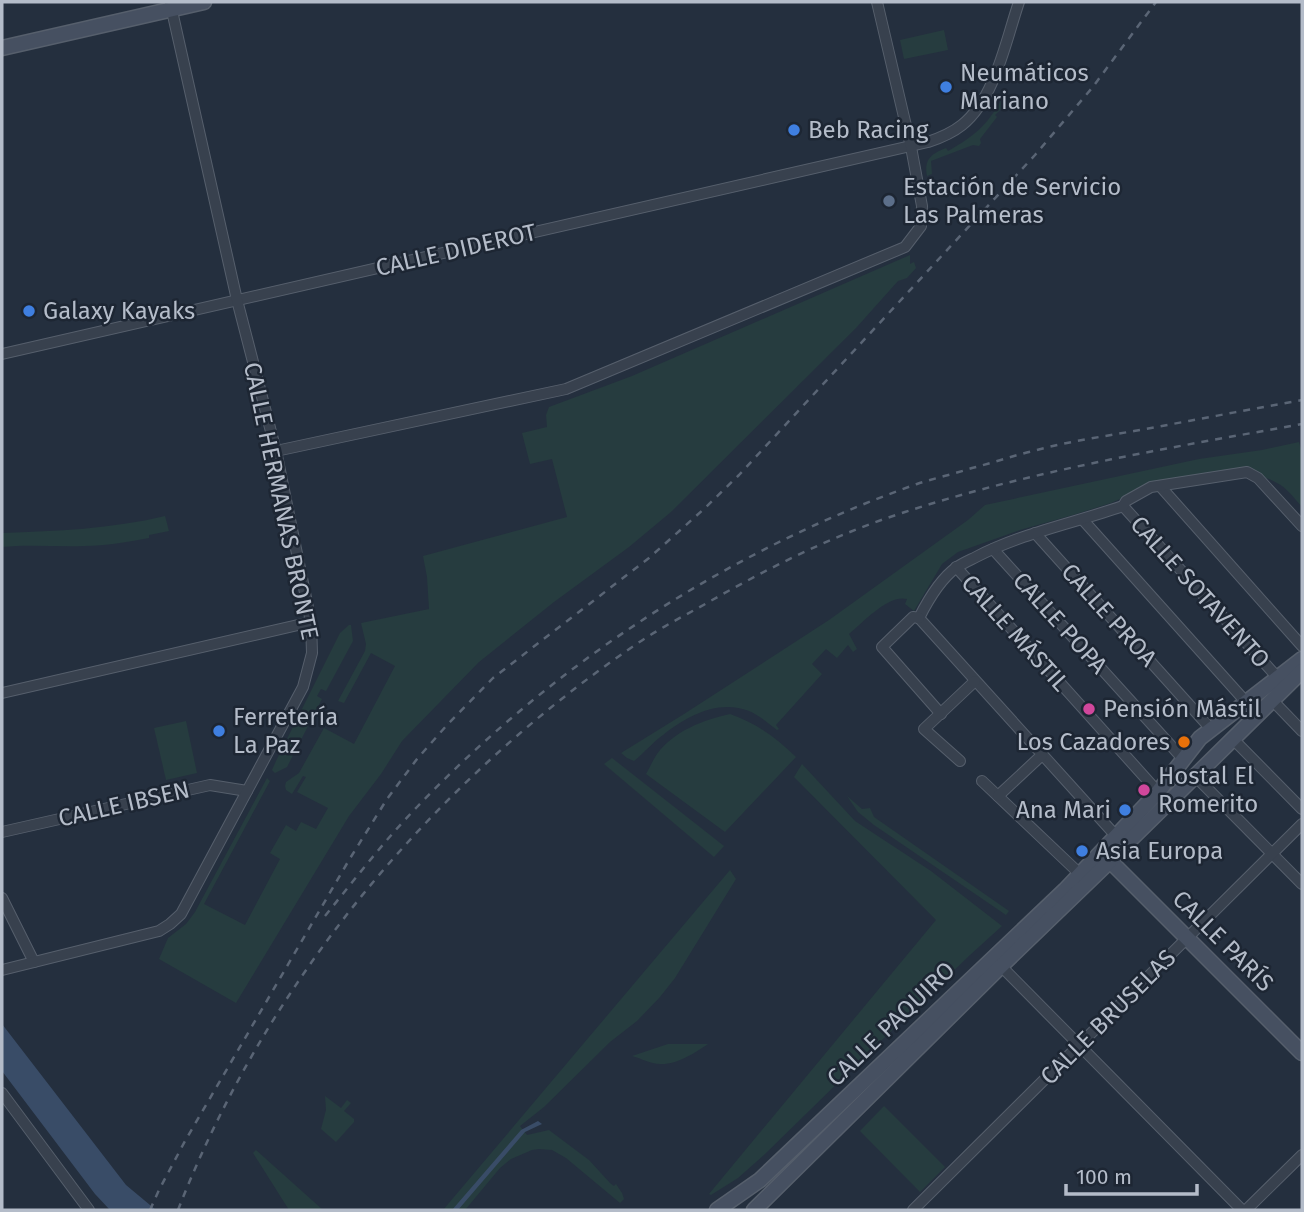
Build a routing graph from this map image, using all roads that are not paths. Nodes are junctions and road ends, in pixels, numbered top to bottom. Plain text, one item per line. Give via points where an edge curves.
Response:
1 (204, 2) edge
2 (877, 2) edge
3 (1019, 2) edge
4 (171, 6) edge
5 (2, 48) edge
6 (911, 147) junction
7 (237, 300) junction
8 (2, 354) edge
9 (276, 452) junction
10 (1160, 486) junction
11 (1123, 506) junction
12 (1083, 520) junction
13 (1302, 526) edge
14 (1035, 533) junction
15 (993, 548) junction
16 (956, 567) junction
17 (919, 618) junction
18 (311, 622) junction
19 (1302, 646) edge
20 (1302, 659) edge
21 (1302, 671) edge
22 (1278, 678) junction
23 (975, 681) junction
24 (2, 693) edge
25 (1273, 701) junction
26 (1242, 705) junction
27 (941, 714) junction
28 (1251, 722) junction
29 (1213, 728) junction
30 (1302, 731) edge
31 (1229, 742) junction
32 (1042, 755) junction
33 (1184, 760) junction
34 (960, 761) dead end
35 (1196, 776) junction
36 (982, 781) dead end
37 (247, 791) junction
38 (1158, 793) junction
39 (998, 796) junction
40 (1302, 809) edge
41 (1302, 824) edge
42 (2, 832) edge
43 (1115, 838) junction
44 (1272, 853) junction
45 (1110, 861) junction
46 (1086, 869) junction
47 (1302, 884) edge
48 (2, 898) edge
49 (1188, 937) junction
50 (34, 962) junction
51 (1001, 966) junction
52 (2, 970) edge
53 (1080, 1045) junction
54 (1302, 1053) edge
55 (2, 1093) edge
56 (1302, 1154) edge
57 (89, 1210) edge
58 (717, 1210) edge
59 (754, 1210) edge
60 (913, 1210) edge
61 (1244, 1210) edge

1 - 4 main road
2 - 6 street
3 - 6 street, CALLE DIDEROT via 989,92 978,110 946,135
4 - 5 main road
4 - 7 street, CALLE HERMANAS BRONTE
6 - 7 street, CALLE DIDEROT
6 - 9 street via 922,206 920,226 905,247 566,389
7 - 8 street, CALLE DIDEROT
7 - 9 street, CALLE HERMANAS BRONTE
9 - 18 street, CALLE HERMANAS BRONTE
10 - 11 street
10 - 13 street via 1247,472
10 - 19 street
11 - 12 street
11 - 22 street, CALLE SOTAVENTO
12 - 14 street
12 - 26 street
14 - 15 street
14 - 29 street, CALLE PROA
15 - 16 street
15 - 33 street, CALLE POPA
16 - 17 street
16 - 38 street, CALLE MÁSTIL
17 - 23 street
17 - 27 street via 913,617 882,647
18 - 24 street
18 - 37 street, CALLE HERMANAS BRONTE via 312,653 303,687
20 - 22 main road, CALLE PAQUIRO
21 - 25 main road, CALLE PAQUIRO
22 - 26 main road, CALLE PAQUIRO
23 - 27 street
23 - 32 street
25 - 28 main road, CALLE PAQUIRO
25 - 30 street
26 - 28 main road via 1252,713
26 - 29 main road, CALLE PAQUIRO
27 - 34 street via 924,729
28 - 31 main road, CALLE PAQUIRO
29 - 31 main road via 1211,738 1216,745
29 - 33 main road, CALLE PAQUIRO
31 - 35 main road, CALLE PAQUIRO
31 - 40 street
32 - 39 street
32 - 43 street
33 - 38 main road, CALLE PAQUIRO
35 - 44 street
35 - 45 main road, CALLE PAQUIRO
36 - 39 street
37 - 42 street, CALLE IBSEN via 210,785
37 - 50 street, CALLE HERMANAS BRONTE via 181,914 170,924 159,931
38 - 43 main road, CALLE PAQUIRO
39 - 46 street
41 - 44 street, CALLE BRUSELAS
43 - 45 main road
43 - 46 main road, CALLE PAQUIRO
44 - 47 street
44 - 49 street, CALLE BRUSELAS
45 - 46 main road
45 - 49 main road, CALLE PARÍS
45 - 51 main road, CALLE PAQUIRO
46 - 58 main road, CALLE PAQUIRO via 760,1180
48 - 50 street
49 - 53 street, CALLE BRUSELAS
49 - 54 main road, CALLE PARÍS
50 - 52 street, CALLE HERMANAS BRONTE
51 - 53 street
51 - 59 main road, CALLE PAQUIRO
53 - 60 street, CALLE BRUSELAS
53 - 61 street
55 - 57 street
56 - 61 street

